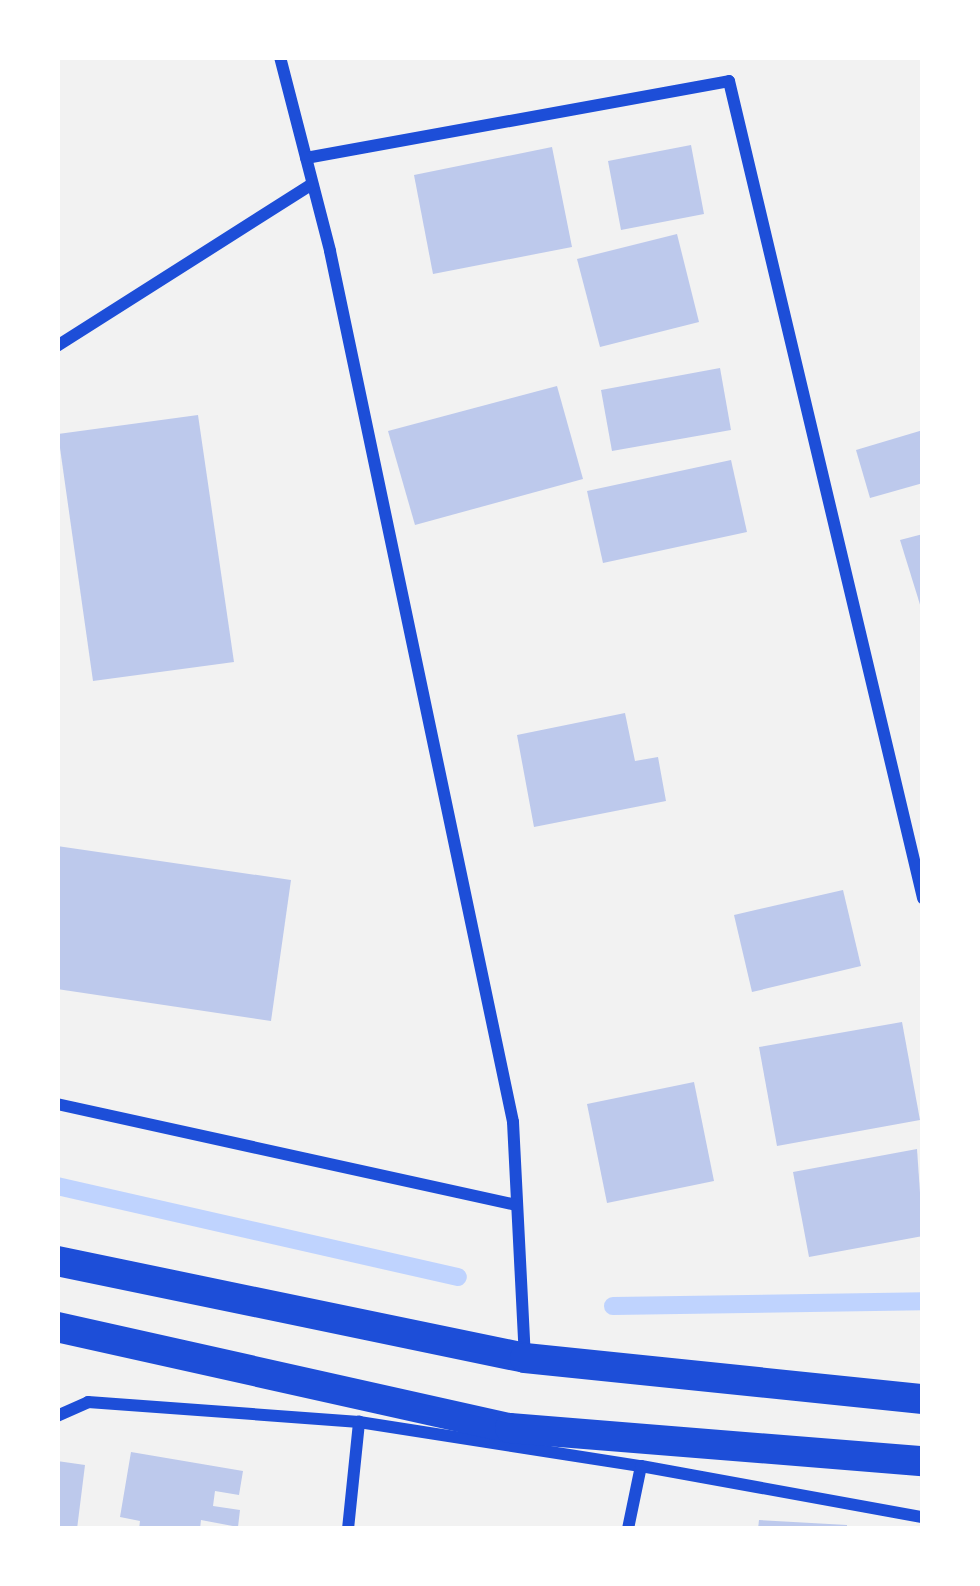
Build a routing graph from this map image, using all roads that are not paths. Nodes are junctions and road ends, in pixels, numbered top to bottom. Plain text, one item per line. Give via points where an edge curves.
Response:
1 (280, 57) edge
2 (306, 158) junction
3 (312, 184) junction
4 (57, 346) edge
5 (923, 898) edge
6 (57, 1104) edge
7 (517, 1205) junction
8 (57, 1261) edge
9 (57, 1327) edge
10 (525, 1358) junction
11 (923, 1399) edge
12 (57, 1416) edge
13 (358, 1422) junction
14 (923, 1461) edge
15 (641, 1466) junction
16 (923, 1517) edge
17 (348, 1529) edge
18 (628, 1529) edge

1 - 2 street
2 - 3 street
2 - 5 street via 729,82
3 - 4 street
3 - 7 street via 512,1122
6 - 7 street
7 - 10 street
8 - 10 main road
9 - 14 main road via 510,1428
10 - 11 main road
12 - 13 street via 88,1402
13 - 15 street
13 - 17 street
15 - 16 street
15 - 18 street

